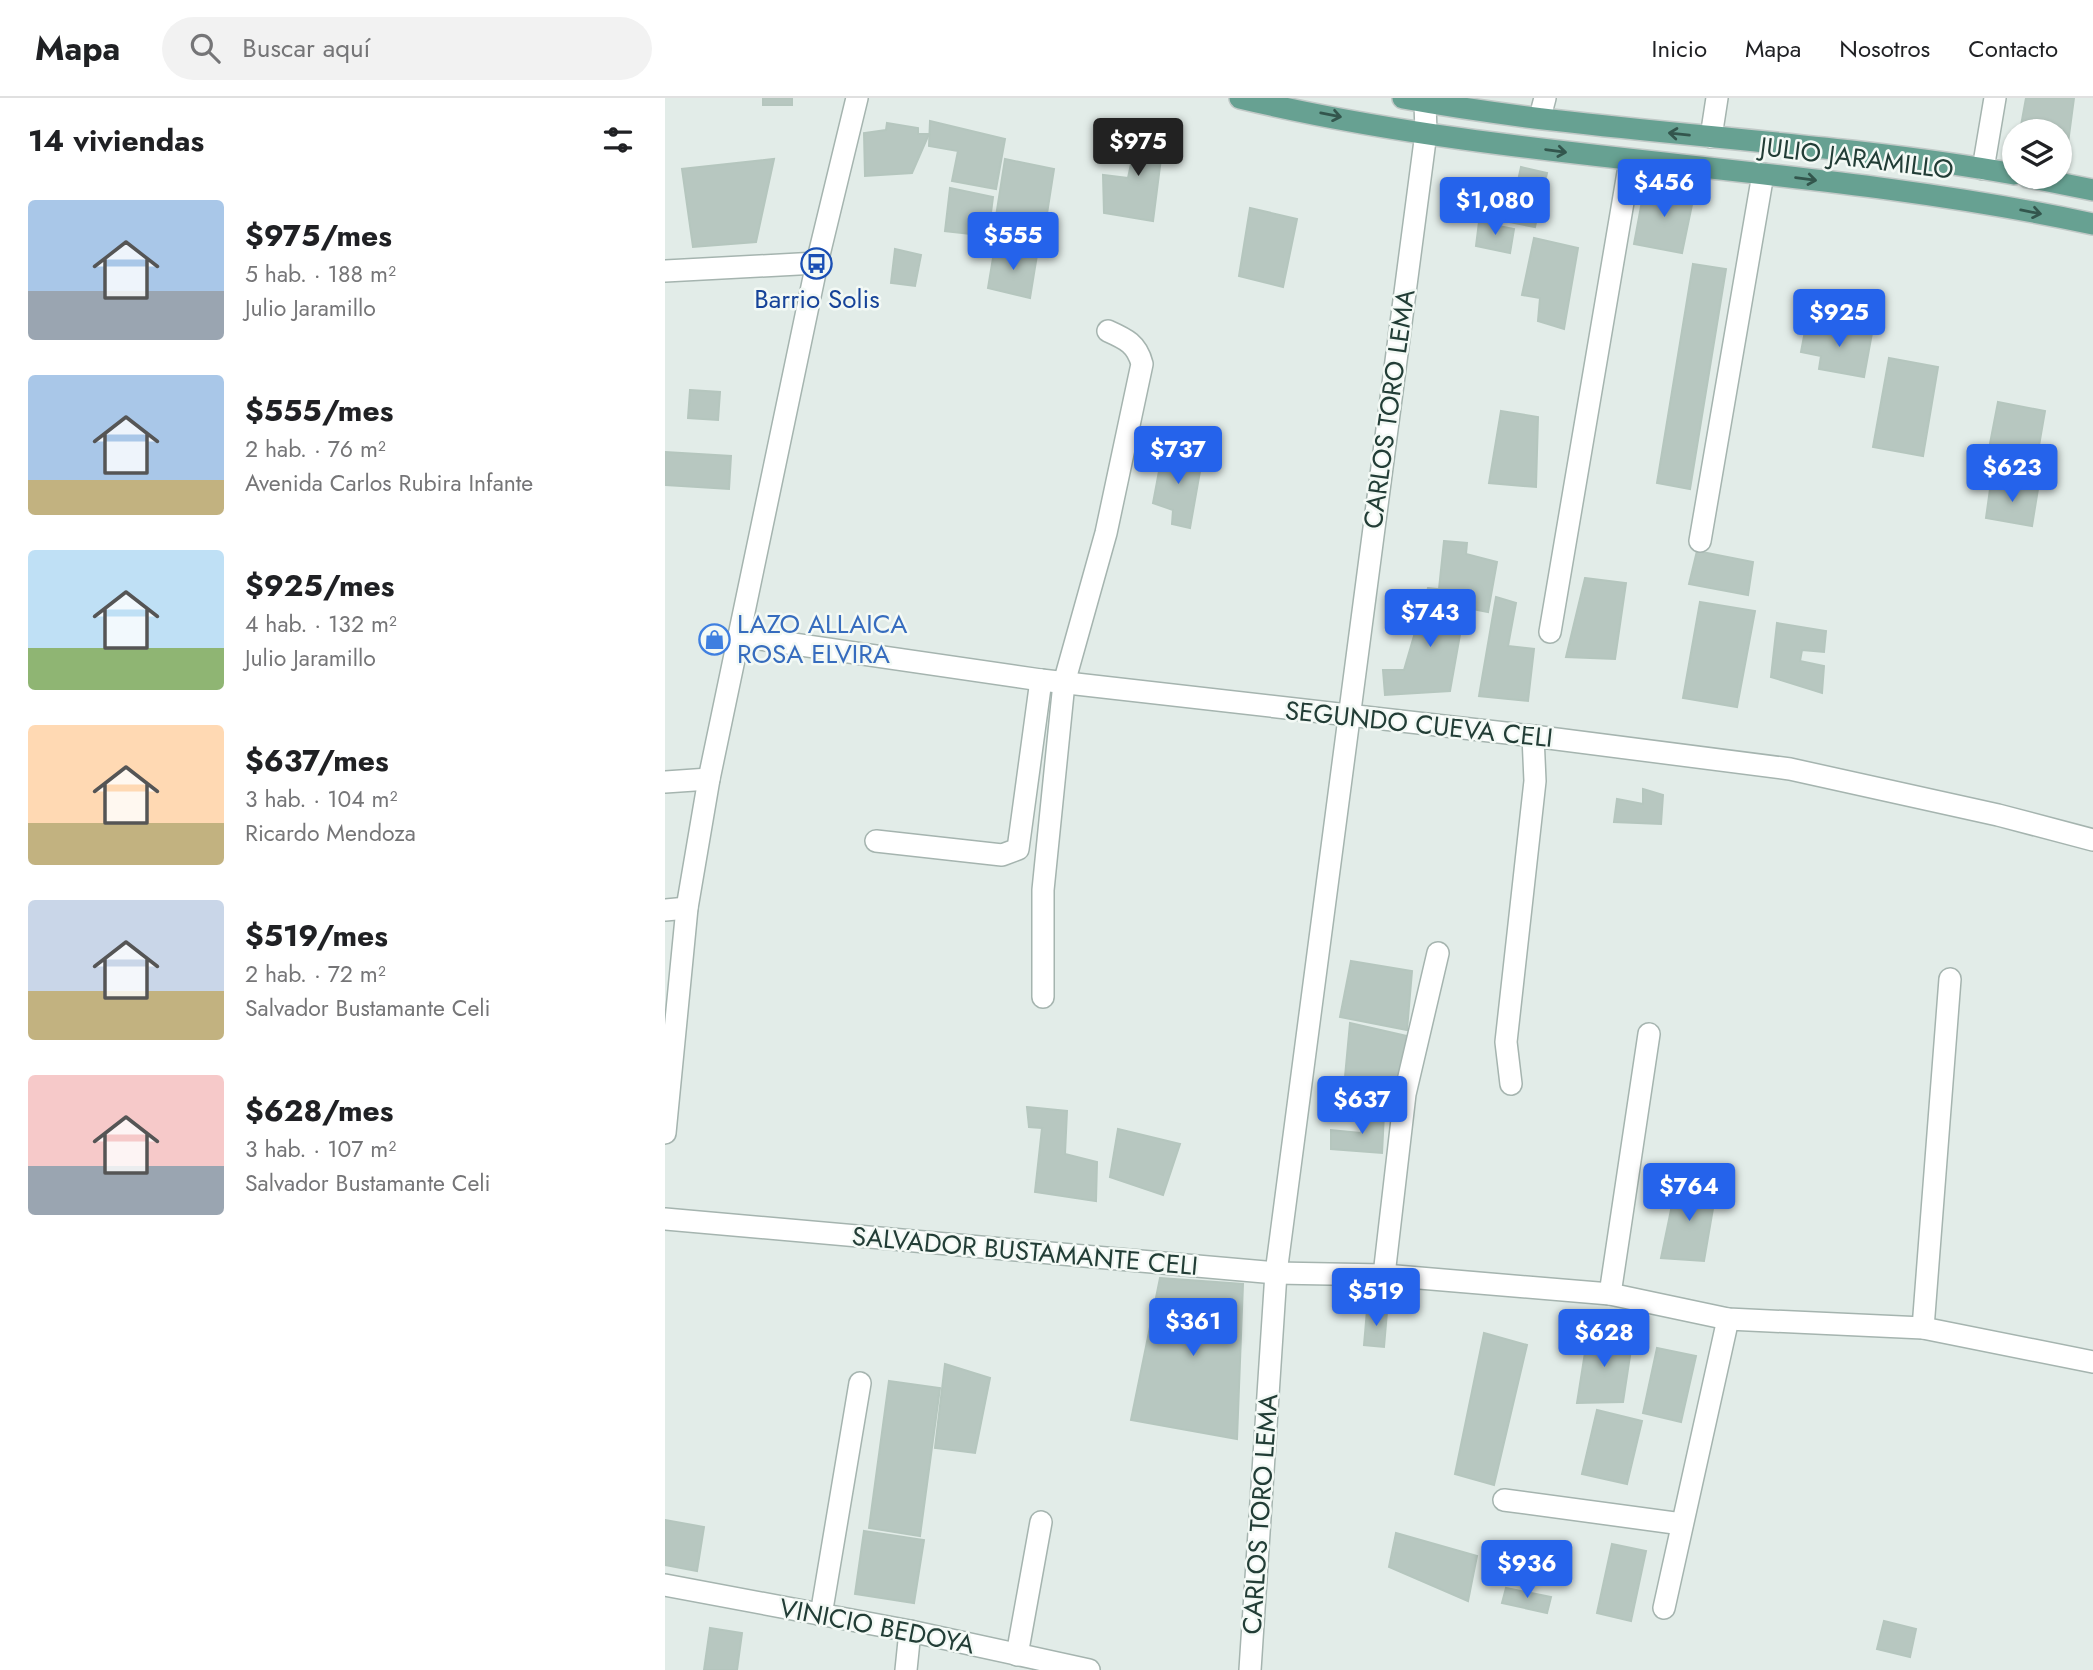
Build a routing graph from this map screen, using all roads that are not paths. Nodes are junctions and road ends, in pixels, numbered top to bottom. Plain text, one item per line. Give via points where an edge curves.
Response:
1 (1240, 98) edge
2 (1403, 98) edge
3 (1717, 98) edge
4 (1995, 98) edge
5 (854, 101) edge
6 (1425, 102) junction
7 (1543, 107) edge
8 (1426, 133) junction
9 (1711, 137) junction
10 (1630, 161) junction
11 (1983, 169) junction
12 (2002, 172) edge
13 (1763, 174) junction
14 (2072, 186) edge
15 (2093, 190) edge
16 (2093, 223) edge
17 (817, 263) junction
18 (665, 271) edge
19 (1108, 331) dead end
20 (1700, 541) dead end
21 (1550, 632) dead end
22 (739, 636) junction
23 (1041, 680) junction
24 (1064, 683) junction
25 (1347, 716) junction
26 (1533, 736) junction
27 (709, 779) junction
28 (665, 782) edge
29 (2093, 840) edge
30 (876, 841) dead end
31 (687, 908) junction
32 (665, 910) edge
33 (1438, 953) dead end
34 (1950, 979) dead end
35 (1043, 997) dead end
36 (1649, 1034) dead end
37 (669, 1052) edge
38 (1511, 1084) dead end
39 (665, 1133) edge
40 (665, 1219) edge
41 (1276, 1273) junction
42 (1384, 1275) junction
43 (1610, 1294) junction
44 (1728, 1318) junction
45 (1923, 1328) junction
46 (2093, 1362) edge
47 (860, 1383) dead end
48 (1504, 1500) dead end
49 (1041, 1522) dead end
50 (1682, 1524) junction
51 (665, 1586) edge
52 (1664, 1608) dead end
53 (821, 1615) junction
54 (910, 1631) junction
55 (1017, 1655) junction
56 (906, 1670) edge
57 (1089, 1670) edge
58 (1249, 1670) edge

1 -> 8 main road, JULIO JARAMILLO
2 - 6 main road, JULIO JARAMILLO
3 - 9 street
4 - 11 street
5 - 17 street
6 - 7 main road, JULIO JARAMILLO
6 - 8 street, CARLOS TORO LEMA
9 -> 7 main road, JULIO JARAMILLO
8 -> 10 main road, JULIO JARAMILLO
8 - 25 street, CARLOS TORO LEMA
9 - 11 main road, JULIO JARAMILLO via 1859,150
10 - 13 main road, JULIO JARAMILLO
10 - 21 street
11 - 12 main road, JULIO JARAMILLO
13 -> 16 main road, JULIO JARAMILLO via 1989,204
13 - 20 street
14 - 15 main road
17 - 18 street
17 - 22 street
19 - 24 street via 1130,341 1142,364 1106,533
22 - 23 street, SEGUNDO CUEVA CELI
22 - 27 street
23 - 24 street, SEGUNDO CUEVA CELI
23 - 30 street via 1018,849 1002,855
24 - 25 street, SEGUNDO CUEVA CELI
24 - 35 street via 1043,890
25 - 26 street, SEGUNDO CUEVA CELI
25 - 41 street, CARLOS TORO LEMA
26 - 29 street, SEGUNDO CUEVA CELI via 1790,769
26 - 38 street via 1535,780 1506,1042
27 - 28 street
27 - 31 street
31 - 32 street
31 - 37 street
33 - 42 street via 1405,1094
34 - 45 street
36 - 43 street
37 - 39 street
40 - 41 street, SALVADOR BUSTAMANTE CELI
41 - 42 street, SALVADOR BUSTAMANTE CELI
41 - 58 street, CARLOS TORO LEMA
42 - 43 street, SALVADOR BUSTAMANTE CELI
43 - 44 street, SALVADOR BUSTAMANTE CELI
44 - 45 street, SALVADOR BUSTAMANTE CELI
44 - 50 street
45 - 46 street, SALVADOR BUSTAMANTE CELI
47 - 53 street
48 - 50 street
49 - 55 street
50 - 52 street
51 - 53 street, VINICIO BEDOYA
53 - 54 street, VINICIO BEDOYA
54 - 55 street, VINICIO BEDOYA
54 - 56 street
55 - 57 street, VINICIO BEDOYA

